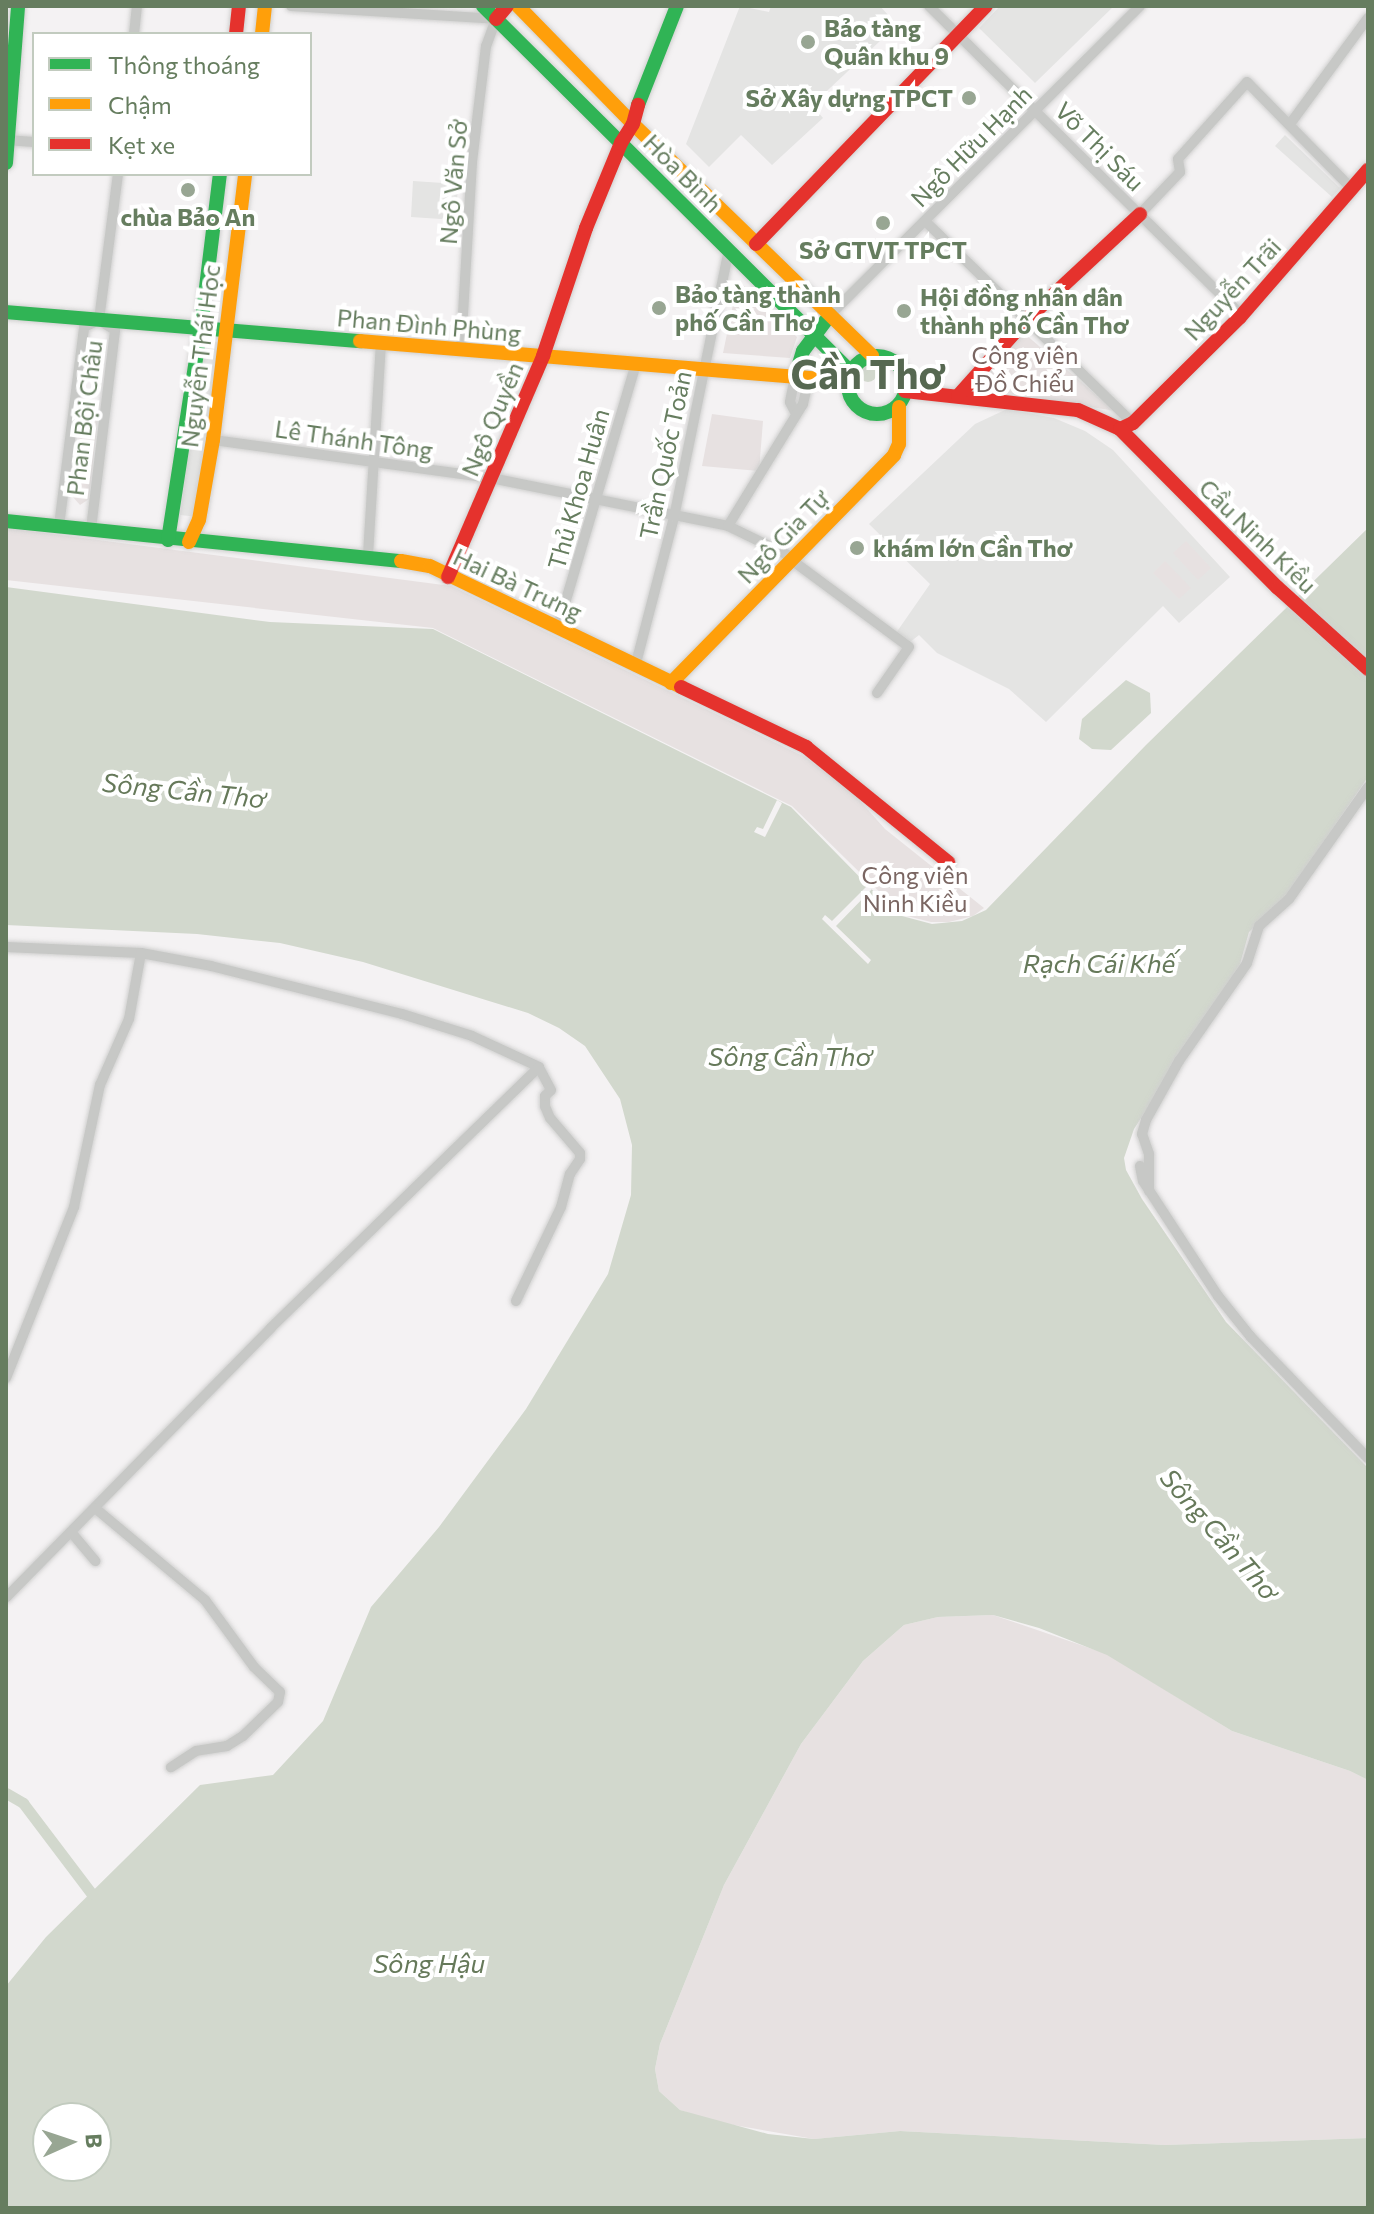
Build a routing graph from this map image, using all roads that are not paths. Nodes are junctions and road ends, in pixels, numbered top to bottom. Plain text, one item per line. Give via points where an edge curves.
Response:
1 (18, 6) edge
2 (137, 6) edge
3 (239, 6) edge
4 (265, 6) edge
5 (291, 6) edge
6 (483, 6) edge
7 (507, 6) edge
8 (518, 6) edge
9 (677, 6) edge
10 (929, 6) edge
11 (986, 6) edge
12 (1140, 6) edge
13 (1368, 18) edge
14 (496, 19) junction
15 (134, 32) edge
16 (236, 32) edge
17 (262, 32) edge
18 (956, 35) junction
19 (1036, 110) junction
20 (633, 124) junction
21 (1290, 124) junction
22 (7, 140) edge
23 (32, 142) edge
24 (621, 143) junction
25 (6, 163) edge
26 (1368, 170) edge
27 (118, 176) edge
28 (220, 176) edge
29 (245, 176) edge
30 (1352, 189) junction
31 (1140, 214) junction
32 (925, 221) junction
33 (756, 244) junction
34 (729, 250) junction
35 (6, 312) edge
36 (830, 315) junction
37 (1241, 315) junction
38 (99, 320) junction
39 (1025, 321) junction
40 (201, 328) junction
41 (225, 330) junction
42 (813, 335) junction
43 (381, 343) junction
44 (461, 349) junction
45 (543, 356) junction
46 (872, 356) junction
47 (636, 364) junction
48 (704, 369) junction
49 (849, 376) junction
50 (802, 377) junction
51 (905, 391) junction
52 (958, 396) junction
53 (899, 407) junction
54 (1127, 426) junction
55 (213, 440) junction
56 (374, 462) junction
57 (491, 478) junction
58 (595, 501) junction
59 (674, 517) junction
60 (6, 521) edge
61 (59, 526) junction
62 (728, 526) junction
63 (91, 529) junction
64 (168, 540) junction
65 (189, 542) junction
66 (368, 555) junction
67 (792, 557) junction
68 (448, 577) junction
69 (558, 627) junction
70 (635, 667) junction
71 (1368, 669) edge
72 (671, 683) junction
73 (877, 693) dead end
74 (1368, 787) edge
75 (948, 862) dead end
76 (6, 947) edge
77 (141, 953) junction
78 (539, 1067) junction
79 (1140, 1166) dead end
80 (1149, 1191) junction
81 (516, 1301) dead end
82 (9, 1361) edge
83 (6, 1378) edge
84 (1368, 1458) edge
85 (95, 1508) junction
86 (71, 1532) junction
87 (95, 1561) dead end
88 (6, 1598) edge
89 (171, 1767) dead end

1 - 22 street
2 - 15 street
3 - 16 street
4 - 17 street
5 - 14 street
6 - 14 street, Hòa Bình
7 - 14 street
8 - 20 street, Hòa Bình
9 - 20 street
10 - 18 street, Võ Thị Sáu
11 - 18 street
12 - 19 street, Ngô Hữu Hạnh
13 - 21 street
14 - 24 street, Hòa Bình
14 - 44 street, Ngô Văn Sở via 486,46 472,162
18 - 19 street, Võ Thị Sáu
18 - 33 street
19 - 31 street, Võ Thị Sáu
19 - 32 street, Ngô Hữu Hạnh
20 - 24 street, Ngô Quyền
20 - 33 street, Hòa Bình
21 - 30 street
21 - 31 street via 1247,82 1178,159 1180,172
22 - 23 street
22 - 25 street
24 - 34 street, Hòa Bình
24 - 45 street, Ngô Quyền
26 - 30 street, Nguyễn Trãi
27 - 38 street
28 - 40 street
29 - 41 street, Nguyễn Thái Học
30 - 37 street, Nguyễn Trãi
31 - 37 street, Võ Thị Sáu
31 - 39 street
32 - 36 street, Ngô Hữu Hạnh
32 - 39 street
33 - 36 street, Hòa Bình
34 - 42 street, Hòa Bình
34 - 48 street, Trần Quốc Toản
35 - 38 street, Phan Đình Phùng
36 - 42 street
36 - 46 street, Hòa Bình
37 - 54 street, Nguyễn Trãi
38 - 40 street, Phan Đình Phùng
38 - 61 street via 84,327
38 - 63 street, Phan Bội Châu via 115,330
39 - 52 street
39 - 54 street
40 - 41 street, Phan Đình Phùng
40 - 64 street
41 - 43 street, Phan Đình Phùng
41 - 55 street, Nguyễn Thái Học
42 - 49 street, Hòa Bình
42 - 50 street
43 - 44 street, Phan Đình Phùng
43 - 56 street
44 - 45 street, Phan Đình Phùng
45 - 47 street, Phan Đình Phùng
45 - 57 street, Ngô Quyền
46 - 49 street
46 - 51 street via 898,365
47 - 48 street, Phan Đình Phùng
47 - 58 street, Thủ Khoa Huân
48 - 50 street, Phan Đình Phùng
48 - 59 street, Trần Quốc Toản
49 - 50 street, Phan Đình Phùng
49 - 53 street via 852,401 867,413
50 - 62 street via 803,404
51 - 52 street
51 - 53 street
52 - 54 street via 1078,410
53 - 67 street, Ngô Gia Tự via 894,455
54 - 71 street, Cầu Ninh Kiều via 1158,470
55 - 56 street, Lê Thánh Tông
55 - 65 street, Nguyễn Thái Học via 199,520
56 - 57 street, Lê Thánh Tông
56 - 66 street
57 - 58 street, Lê Thánh Tông
57 - 68 street, Ngô Quyền
58 - 59 street, Lê Thánh Tông
58 - 69 street, Thủ Khoa Huân
59 - 62 street, Lê Thánh Tông
59 - 70 street, Trần Quốc Toản
60 - 61 street, Hai Bà Trưng
61 - 63 street, Hai Bà Trưng
62 - 67 street, Lê Thánh Tông
63 - 64 street, Hai Bà Trưng
64 - 65 street, Hai Bà Trưng
65 - 66 street, Hai Bà Trưng
66 - 68 street, Hai Bà Trưng via 430,566
67 - 72 street, Ngô Gia Tự
67 - 73 street, Lê Thánh Tông via 909,647
68 - 69 street, Hai Bà Trưng
69 - 70 street, Hai Bà Trưng
70 - 72 street, Hai Bà Trưng
72 - 75 street, Hai Bà Trưng via 806,747
74 - 80 street via 1282,909 1259,926 1247,963 1179,1061 1146,1120 1142,1134 1149,1154
76 - 77 street
77 - 78 street via 402,1014 472,1036
77 - 82 street via 129,1019 100,1085 74,1207
78 - 81 street via 551,1090 545,1096 550,1118 580,1159
78 - 85 street
79 - 80 street
80 - 84 street via 1251,1337
82 - 83 street
85 - 86 street
85 - 89 street via 205,1600 254,1667 280,1692 278,1702 243,1736 227,1746 196,1751
86 - 87 street
86 - 88 street

